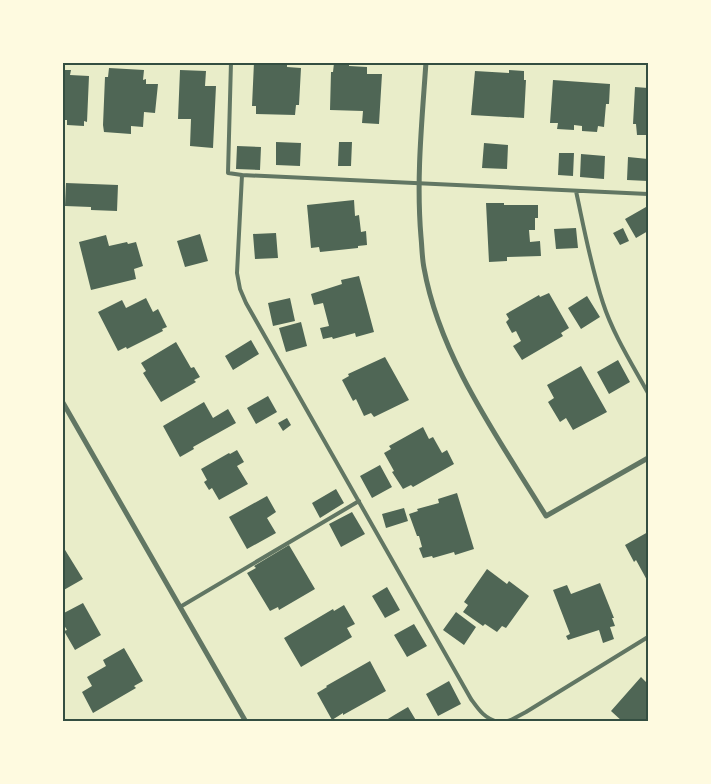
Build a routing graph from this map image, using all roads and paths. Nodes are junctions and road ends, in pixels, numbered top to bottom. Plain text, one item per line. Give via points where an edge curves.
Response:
1 (231, 62) edge
2 (426, 62) edge
3 (242, 175) junction
4 (419, 183) junction
5 (576, 191) junction
6 (648, 194) edge
7 (648, 393) edge
8 (62, 401) edge
9 (648, 458) edge
10 (359, 501) junction
11 (180, 607) junction
12 (648, 637) edge
13 (246, 722) edge
14 (498, 722) edge
15 (504, 722) edge

1 - 3 lane via 228,173
2 - 4 street
3 - 4 lane
3 - 10 lane via 237,273 240,289
4 - 5 lane
4 - 9 street via 424,267 448,348 546,516
5 - 6 lane
5 - 7 lane via 603,304
8 - 11 street
10 - 11 lane
10 - 14 lane via 471,699 480,713
11 - 13 street
12 - 15 lane via 526,712

